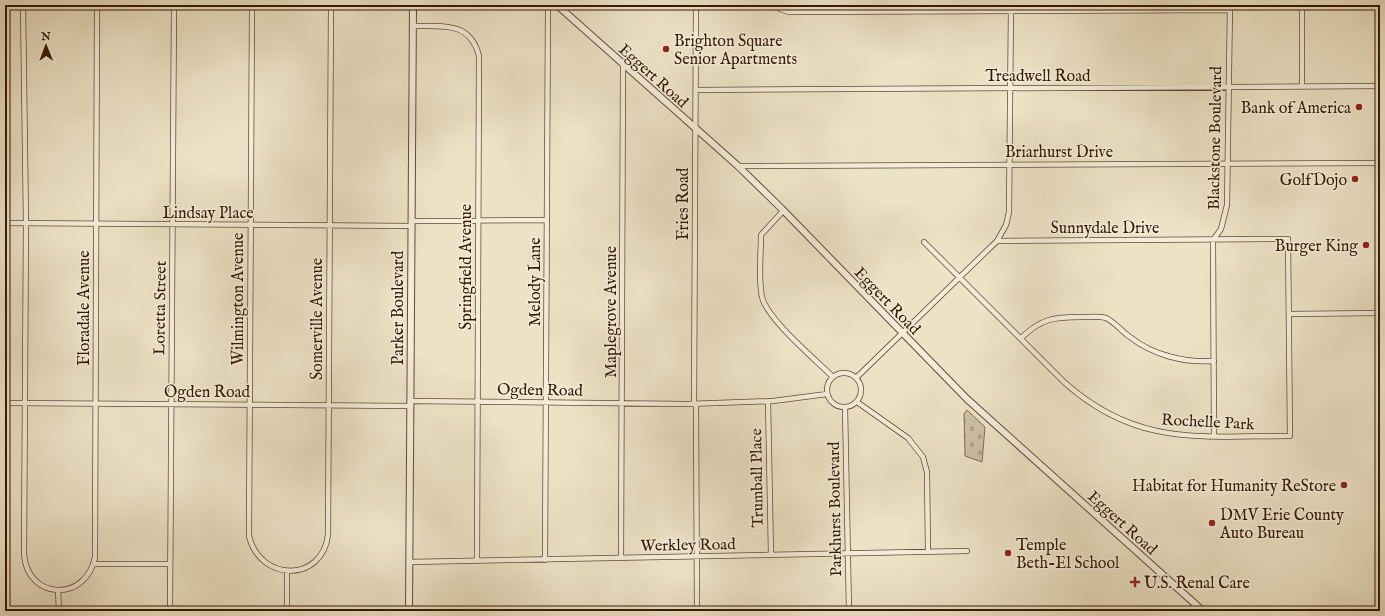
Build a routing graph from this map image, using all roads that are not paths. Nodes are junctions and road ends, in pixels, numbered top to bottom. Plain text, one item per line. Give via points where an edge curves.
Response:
1 (23, 5) edge
2 (97, 5) edge
3 (174, 5) edge
4 (252, 5) edge
5 (330, 5) edge
6 (413, 5) edge
7 (548, 5) edge
8 (557, 5) edge
9 (696, 5) edge
10 (776, 5) edge
11 (1011, 5) edge
12 (1302, 5) edge
13 (1230, 8) edge
14 (1011, 11) junction
15 (412, 26) junction
16 (623, 65) junction
17 (1302, 86) junction
18 (1380, 86) edge
19 (1229, 87) junction
20 (1010, 88) junction
21 (696, 90) junction
22 (695, 129) junction
23 (1228, 163) junction
24 (1380, 163) edge
25 (1010, 164) junction
26 (738, 166) junction
27 (783, 211) junction
28 (478, 220) junction
29 (547, 220) junction
30 (5, 223) edge
31 (26, 223) junction
32 (411, 223) junction
33 (96, 224) junction
34 (173, 224) junction
35 (251, 225) junction
36 (329, 226) junction
37 (1213, 240) junction
38 (997, 241) junction
39 (924, 242) dead end
40 (961, 277) junction
41 (1380, 313) edge
42 (1288, 314) junction
43 (903, 334) junction
44 (1021, 338) junction
45 (1214, 361) junction
46 (833, 377) junction
47 (856, 377) junction
48 (827, 394) junction
49 (768, 401) junction
50 (5, 402) edge
51 (478, 402) junction
52 (546, 402) junction
53 (857, 402) junction
54 (25, 403) junction
55 (410, 403) junction
56 (622, 403) junction
57 (95, 404) junction
58 (171, 404) junction
59 (695, 404) junction
60 (250, 405) junction
61 (328, 405) junction
62 (845, 407) junction
63 (1214, 436) junction
64 (928, 551) junction
65 (967, 551) dead end
66 (849, 553) junction
67 (771, 555) junction
68 (696, 557) junction
69 (622, 558) junction
70 (545, 560) junction
71 (476, 561) junction
72 (409, 562) junction
73 (93, 564) junction
74 (170, 564) junction
75 (287, 572) junction
76 (58, 590) junction
77 (59, 611) edge
78 (170, 611) edge
79 (287, 611) edge
80 (409, 611) edge
81 (697, 611) edge
82 (849, 611) edge
83 (1203, 611) edge

1 - 31 street
2 - 33 street, Floradale Avenue
3 - 34 street, Loretta Street
4 - 35 street, Wilmington Avenue
5 - 36 street, Somerville Avenue
6 - 15 street, Parker Boulevard
7 - 29 street, Melody Lane
8 - 16 street, Eggert Road
9 - 21 street, Fries Road
10 - 14 street via 789,12
11 - 14 street
12 - 17 street
13 - 14 street
13 - 19 street, Blackstone Boulevard
14 - 20 street
15 - 28 street, Springfield Avenue via 454,27 471,38 477,49
15 - 32 street, Parker Boulevard
16 - 22 street, Eggert Road
16 - 56 street, Maplegrove Avenue
17 - 18 street, Treadwell Road
17 - 19 street, Treadwell Road
19 - 20 street, Treadwell Road
19 - 23 street, Blackstone Boulevard
20 - 21 street, Treadwell Road
20 - 25 street
21 - 22 street, Fries Road
22 - 26 street, Eggert Road
22 - 59 street, Fries Road
23 - 24 street, Briarhurst Drive
23 - 25 street, Briarhurst Drive
23 - 37 street, Blackstone Boulevard via 1226,214 1222,229
25 - 26 street, Briarhurst Drive
25 - 38 street via 1008,218
26 - 27 street, Eggert Road
27 - 43 street, Eggert Road
27 - 46 street via 762,235 761,288 764,303 772,316
28 - 29 street, Lindsay Place
28 - 32 street, Lindsay Place
28 - 51 street, Springfield Avenue
29 - 52 street, Melody Lane
30 - 31 street, Lindsay Place
31 - 33 street, Lindsay Place
31 - 54 street
32 - 36 street, Lindsay Place
32 - 55 street, Parker Boulevard
33 - 34 street, Lindsay Place
33 - 57 street, Floradale Avenue
34 - 35 street, Lindsay Place
34 - 58 street, Loretta Street
35 - 36 street, Lindsay Place
35 - 60 street, Wilmington Avenue
36 - 61 street, Somerville Avenue
37 - 38 street, Sunnydale Drive
37 - 42 street, Rochelle Park via 1288,239
37 - 45 street
38 - 40 street
39 - 40 street, Rochelle Park
40 - 43 street
40 - 44 street, Rochelle Park
41 - 42 street
42 - 63 street, Rochelle Park via 1290,436
43 - 47 street
43 - 83 street, Eggert Road via 967,399
44 - 45 street via 1035,326 1050,319 1099,317 1110,320 1131,338 1162,354 1184,360
44 - 63 street, Rochelle Park via 1077,394 1119,419 1167,434
45 - 63 street
46 - 47 street via 843,372
46 - 48 street via 828,384
47 - 53 street via 862,388
48 - 49 street, Ogden Road
48 - 62 street via 836,405
49 - 59 street, Ogden Road
49 - 67 street, Trumball Place
50 - 54 street, Ogden Road
51 - 52 street, Ogden Road
51 - 55 street, Ogden Road
51 - 71 street, Springfield Avenue
52 - 56 street, Ogden Road
52 - 70 street, Melody Lane
53 - 62 street
53 - 64 street via 908,438 923,457 927,472
54 - 57 street, Ogden Road
54 - 76 street via 24,560 30,573 42,585
55 - 61 street, Ogden Road
55 - 72 street, Parker Boulevard
56 - 59 street, Ogden Road
56 - 69 street, Maplegrove Avenue
57 - 58 street, Ogden Road
57 - 73 street, Floradale Avenue
58 - 60 street, Ogden Road
58 - 74 street, Loretta Street
59 - 68 street, Fries Road
60 - 61 street, Ogden Road
60 - 75 street, Wilmington Avenue via 250,540 263,561 277,570
61 - 75 street, Somerville Avenue via 327,542 321,554 310,565
62 - 66 street, Parkhurst Boulevard
64 - 65 street, Werkley Road
64 - 66 street, Werkley Road
66 - 67 street, Werkley Road
66 - 82 street, Parkhurst Boulevard
67 - 68 street, Werkley Road
68 - 69 street, Werkley Road
68 - 81 street, Fries Road
69 - 70 street, Werkley Road
70 - 71 street, Werkley Road
71 - 72 street, Werkley Road
72 - 80 street, Parker Boulevard
73 - 74 street
73 - 76 street via 88,575 77,585
74 - 78 street, Loretta Street
75 - 79 street
76 - 77 street

